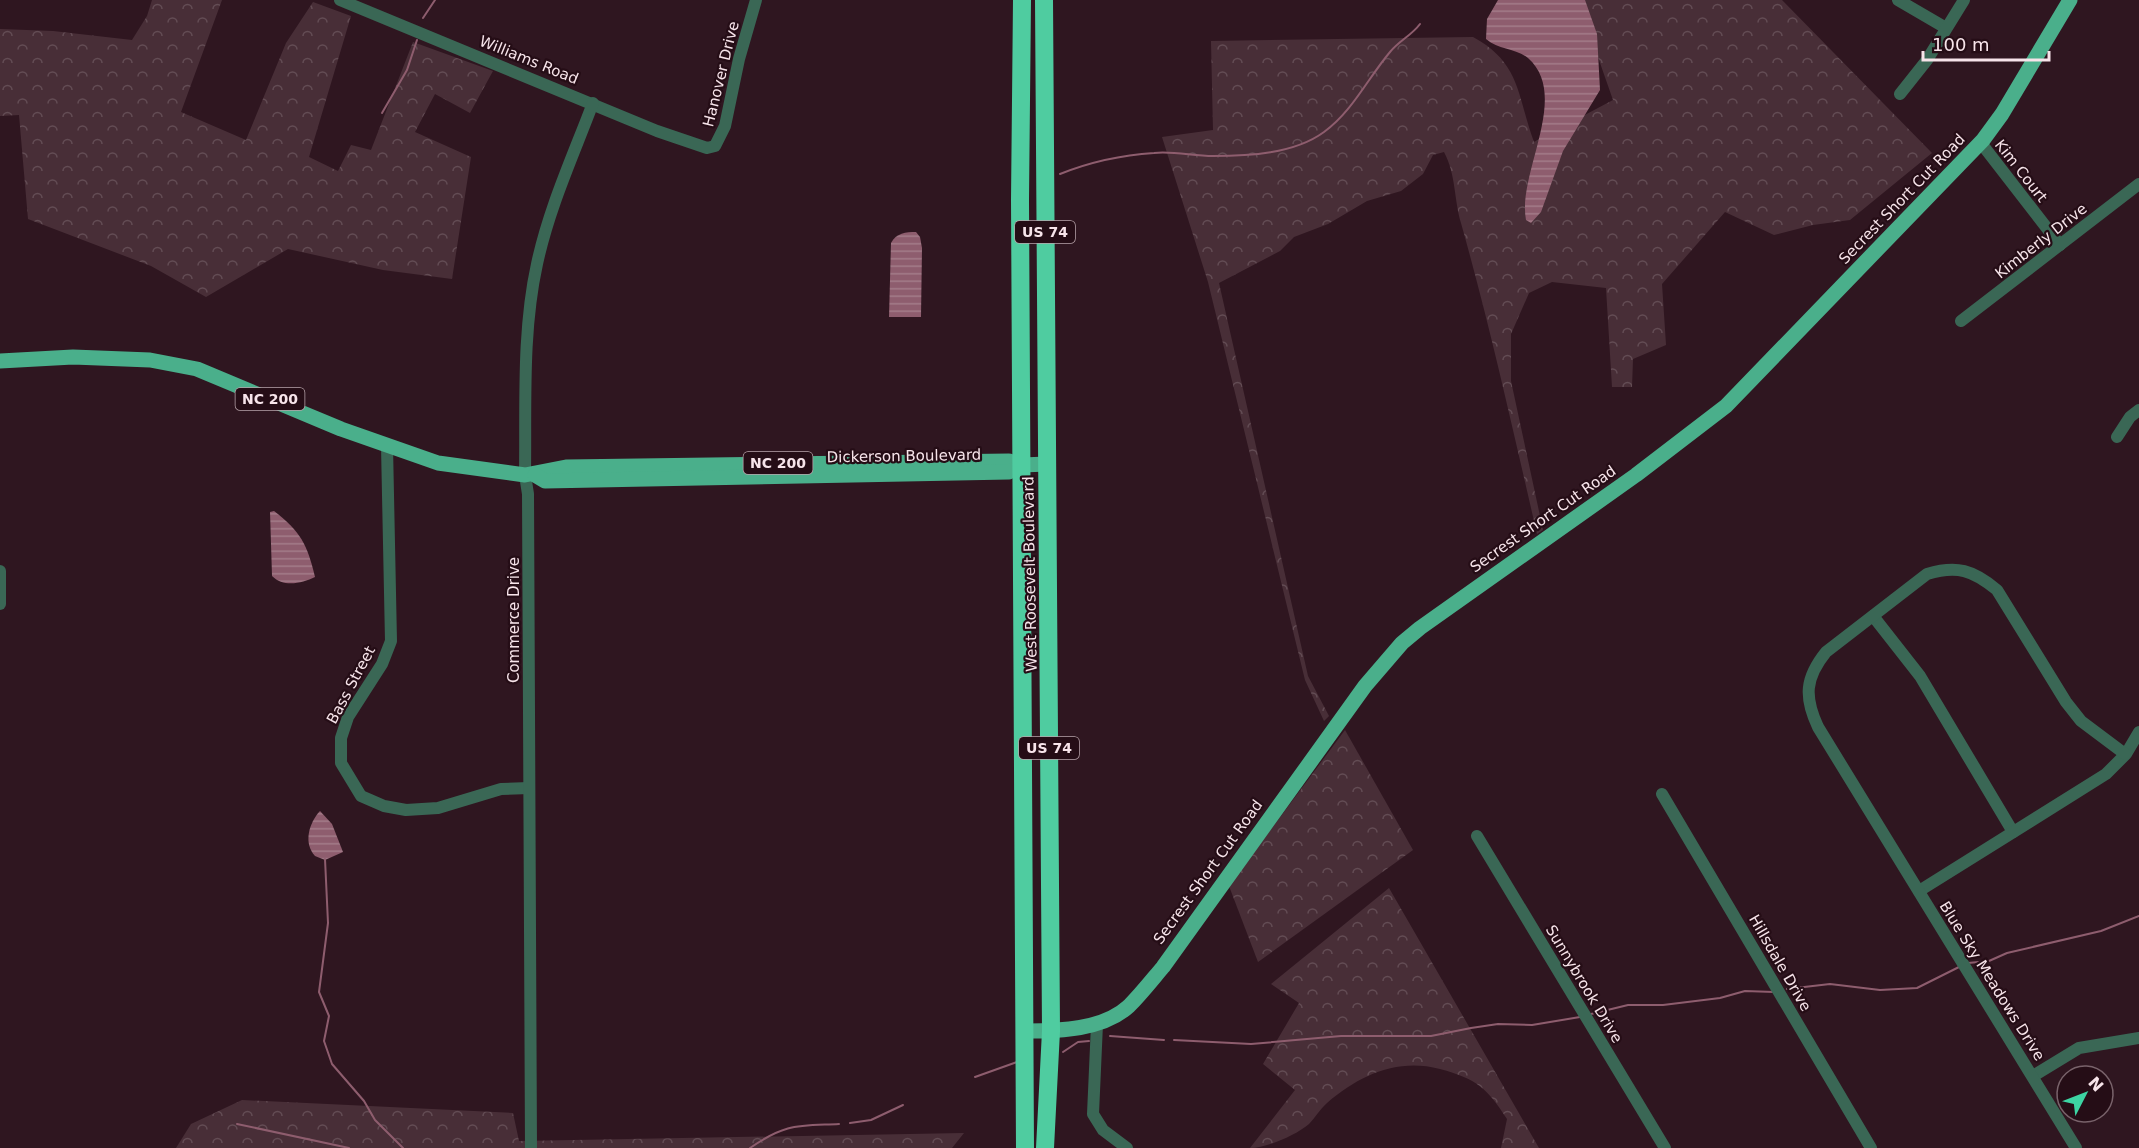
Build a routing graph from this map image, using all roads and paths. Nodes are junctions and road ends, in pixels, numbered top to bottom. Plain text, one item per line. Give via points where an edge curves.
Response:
1 (340, 0) edge
2 (756, 0) edge
3 (1022, 0) edge
4 (1044, 0) edge
5 (1898, 0) edge
6 (1964, 0) edge
7 (2070, 0) edge
8 (1946, 28) junction
9 (1021, 49) junction
10 (1900, 94) dead end
11 (593, 103) junction
12 (1981, 143) junction
13 (707, 148) joint
14 (1045, 166) junction
15 (2139, 184) edge
16 (2060, 245) junction
17 (1961, 321) dead end
18 (0, 361) edge
19 (2139, 410) edge
20 (2116, 437) dead end
21 (387, 446) junction
22 (1047, 464) junction
23 (839, 465) junction
24 (1022, 465) junction
25 (530, 475) junction
26 (785, 476) junction
27 (0, 571) edge
28 (0, 604) edge
29 (1873, 616) junction
30 (2139, 732) edge
31 (2125, 754) junction
32 (530, 788) junction
33 (1662, 794) dead end
34 (2013, 832) junction
35 (1477, 836) dead end
36 (1919, 891) junction
37 (1097, 1024) junction
38 (1026, 1031) junction
39 (1051, 1031) junction
40 (2139, 1038) edge
41 (2033, 1076) junction
42 (1024, 1146) edge
43 (531, 1148) edge
44 (1045, 1148) edge
45 (1127, 1148) edge
46 (1665, 1148) edge
47 (1871, 1148) edge
48 (2076, 1148) edge

1 - 11 street, Williams Road
2 - 13 street, Hanover Drive via 725,126 715,146
3 - 9 highway, West Roosevelt Boulevard / US 74
4 - 14 highway, West Roosevelt Boulevard / US 74
5 - 8 street
6 - 8 street
7 - 12 main road, Secrest Short Cut Road
8 - 10 street
9 - 14 highway via 1030,49 1034,58
9 - 24 highway, West Roosevelt Boulevard / US 74
11 - 13 street, Williams Road
11 - 25 street, Commerce Drive via 552,208 530,302
12 - 16 street, Kim Court
12 - 37 main road, Secrest Short Cut Road via 1726,406 1402,643 1365,686 1163,967 1128,1007
14 - 22 highway, West Roosevelt Boulevard / US 74
15 - 16 street, Kimberly Drive
16 - 17 street, Kimberly Drive
18 - 21 main road, Dickerson Boulevard / NC 200 via 73,357 139,360 197,369
19 - 20 street
21 - 25 main road, Dickerson Boulevard / NC 200 via 438,463
21 - 32 street, Bass Street via 391,641 382,664 348,717 341,738 341,763 361,796 384,807 406,810 438,808 501,789
22 - 24 main road, Dickerson Boulevard / NC 200
22 - 39 highway, West Roosevelt Boulevard / US 74
23 - 24 main road, Dickerson Boulevard / NC 200 via 1009,461
23 - 25 main road, Dickerson Boulevard / NC 200 via 566,467
23 - 26 main road, NC 200 via 834,470
24 - 26 main road, Dickerson Boulevard / NC 200 via 1009,472
24 - 38 highway, West Roosevelt Boulevard / US 74
25 - 26 main road, Dickerson Boulevard / NC 200 via 545,481
25 - 32 street, Commerce Drive
27 - 28 street
29 - 31 street, Blue Sky Meadows Drive via 1927,574 1946,568 1982,577 1997,590 2081,721
29 - 34 street via 1920,676
29 - 36 street, Blue Sky Meadows Drive via 1826,652 1813,668 1809,708
30 - 31 street
31 - 34 street via 2106,774
32 - 43 street, Commerce Drive
33 - 47 street, Hillsdale Drive
34 - 36 street
35 - 46 street, Sunnybrook Drive
36 - 41 street, Blue Sky Meadows Drive
37 - 39 main road, Secrest Short Cut Road
37 - 45 street via 1093,1114 1103,1130
38 - 39 main road, Secrest Short Cut Road
38 - 42 highway, West Roosevelt Boulevard / US 74
39 - 44 highway, West Roosevelt Boulevard / US 74
40 - 41 street via 2079,1048
41 - 48 street, Blue Sky Meadows Drive

